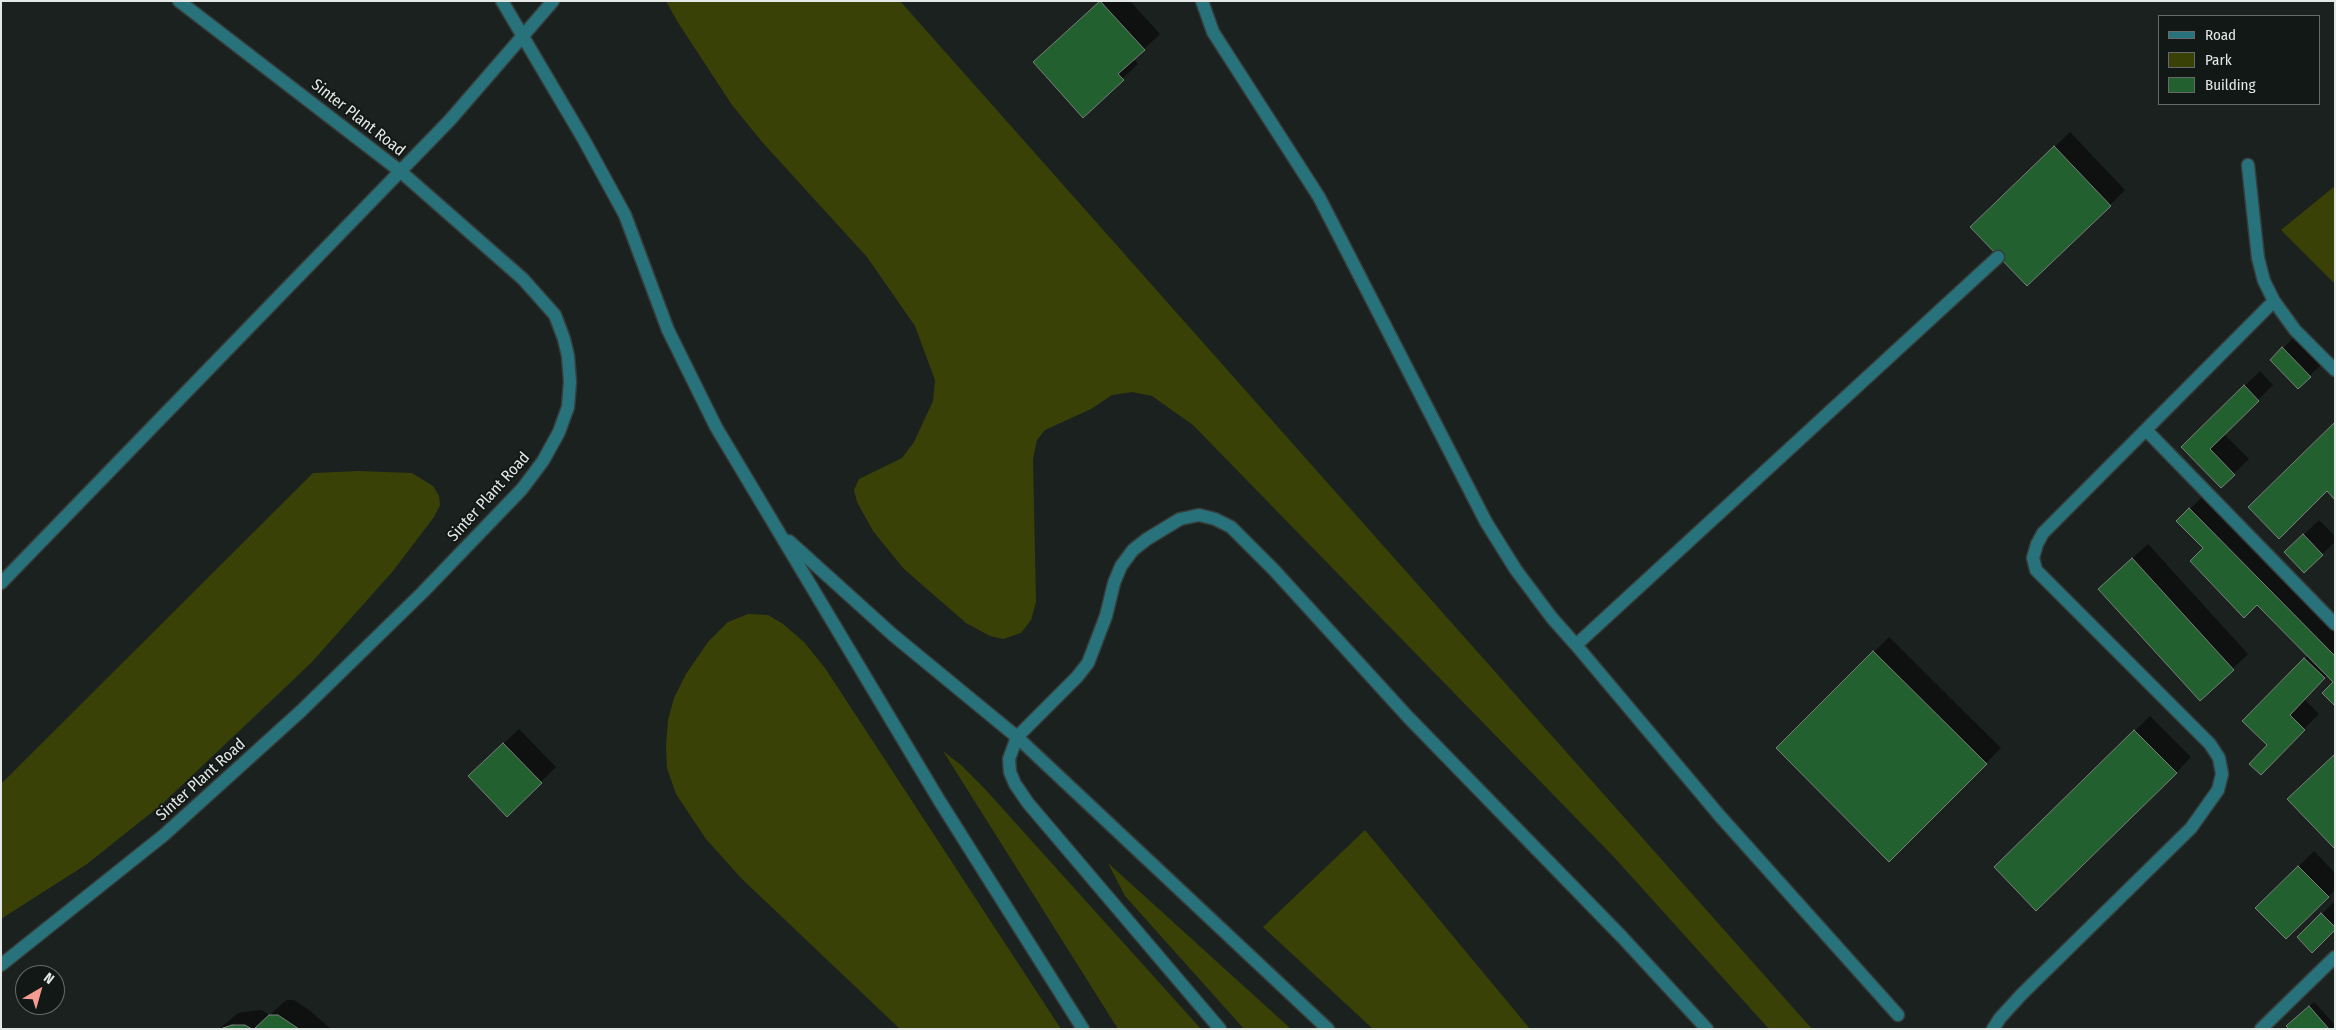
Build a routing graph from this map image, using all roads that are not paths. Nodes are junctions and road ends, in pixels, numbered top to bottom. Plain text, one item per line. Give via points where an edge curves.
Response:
1 (179, 1) edge
2 (502, 1) edge
3 (553, 1) edge
4 (1202, 1) edge
5 (524, 37) junction
6 (2248, 165) dead end
7 (400, 171) junction
8 (1998, 257) dead end
9 (2274, 301) junction
10 (2335, 370) edge
11 (2146, 430) junction
12 (778, 531) junction
13 (1, 583) edge
14 (2335, 624) edge
15 (1576, 645) junction
16 (1017, 737) junction
17 (2335, 957) edge
18 (1, 965) edge
19 (1898, 1015) dead end
20 (1083, 1029) edge
21 (1220, 1029) edge
22 (1328, 1029) edge
23 (1707, 1029) edge
24 (1993, 1029) edge
25 (2261, 1029) edge

1 - 7 lane, Sinter Plant Road
2 - 5 lane
3 - 5 lane
4 - 15 lane via 1213,32 1319,197 1486,522 1516,570
5 - 7 lane
5 - 12 lane via 625,215 668,330 716,427
6 - 9 lane via 2258,258
7 - 13 lane
7 - 18 lane, Sinter Plant Road via 523,278 555,315 568,356 570,382 568,406 559,432 543,461 505,508 301,711 164,835
8 - 15 lane
9 - 10 lane via 2295,330
9 - 11 lane
11 - 14 lane
11 - 24 lane via 2043,533 2033,558 2036,570 2210,744 2219,758 2222,774 2218,790 2191,828 2022,994
12 - 16 lane via 893,634
12 - 20 lane via 939,800
15 - 19 lane via 1719,815
16 - 21 lane via 1009,759 1010,772 1028,803
16 - 22 lane
16 - 23 lane via 1088,663 1106,616 1117,574 1133,550 1146,538 1180,519 1199,515 1215,519 1231,527 1268,564 1408,717
17 - 25 lane

